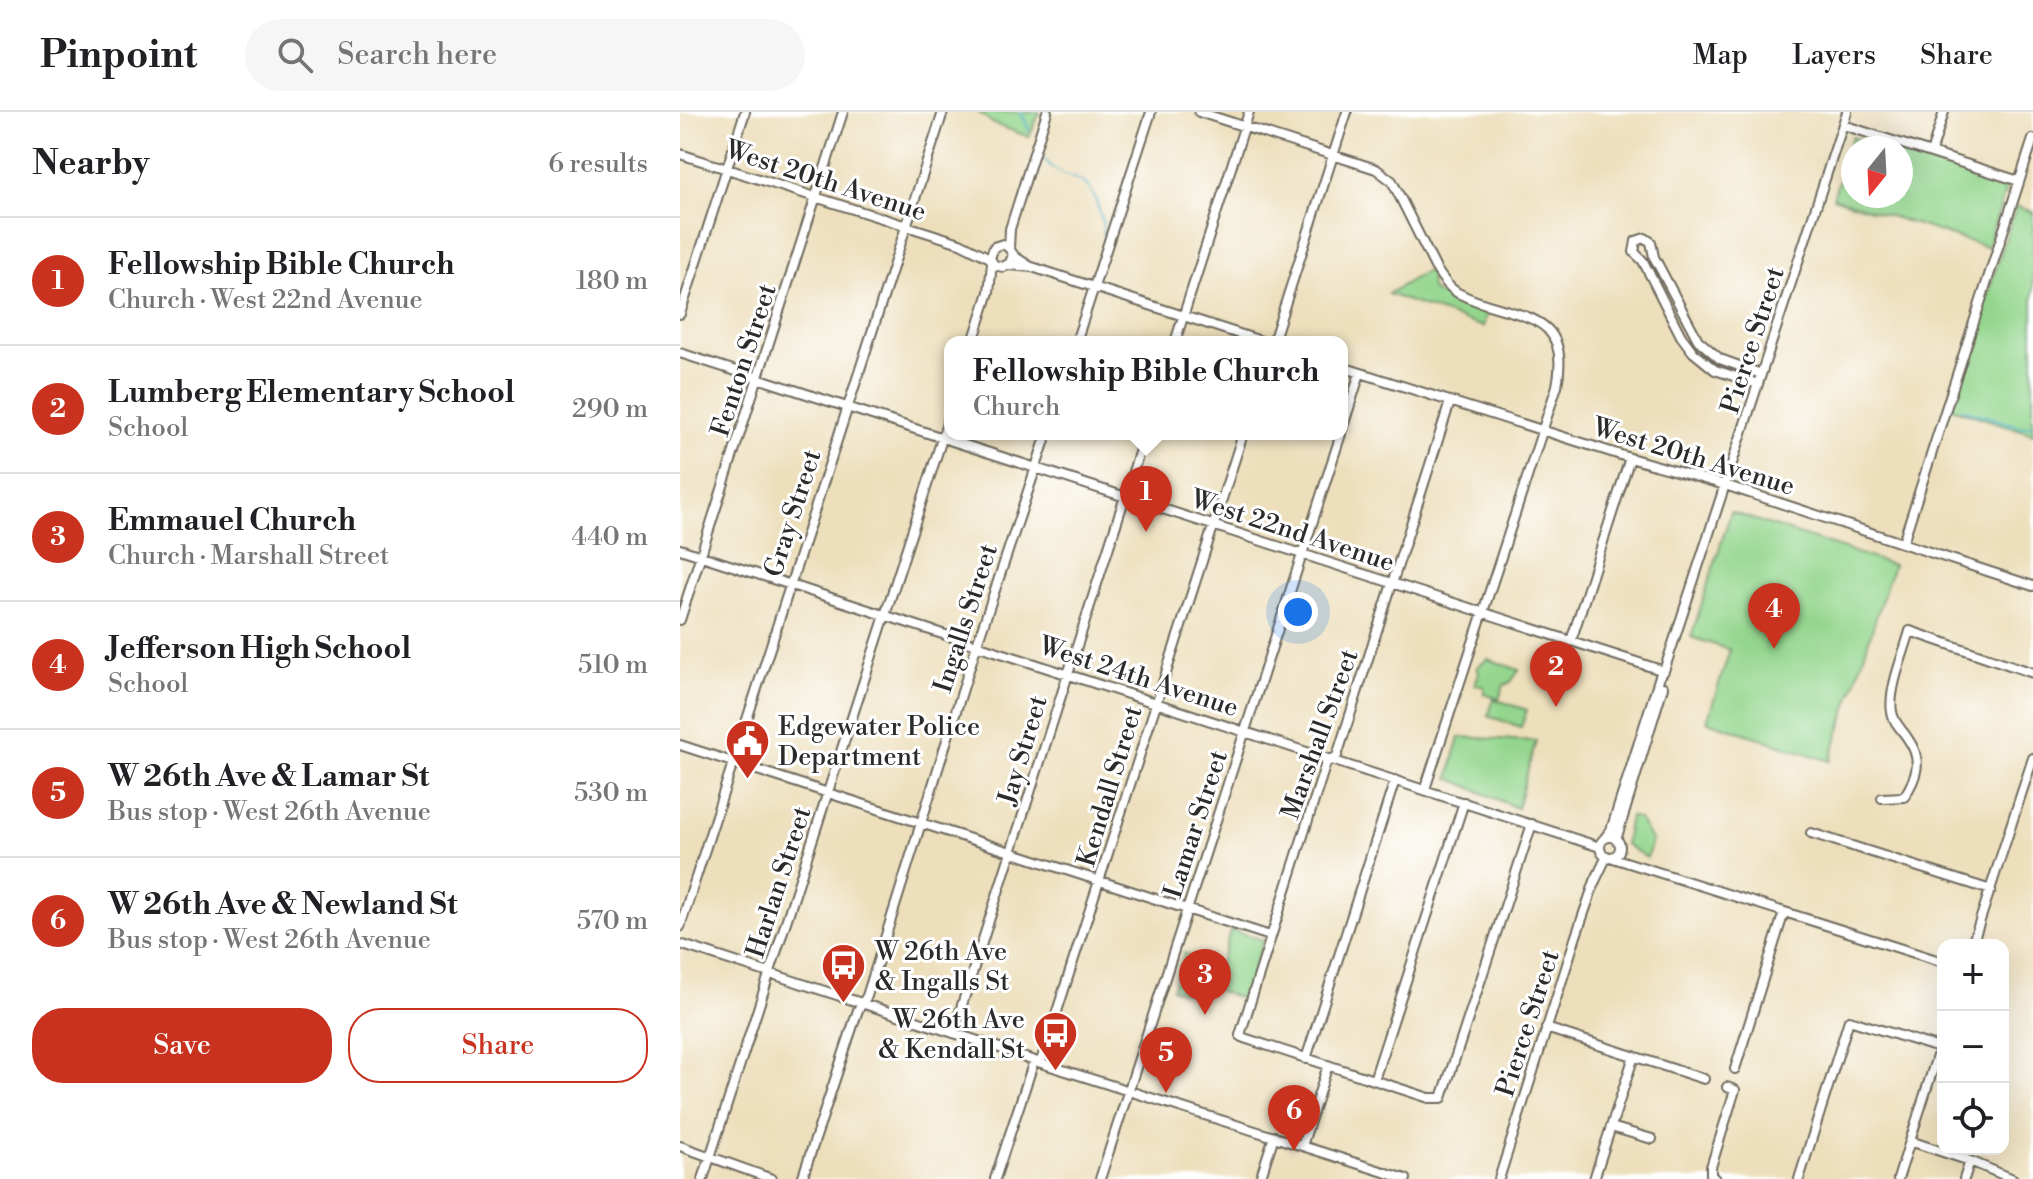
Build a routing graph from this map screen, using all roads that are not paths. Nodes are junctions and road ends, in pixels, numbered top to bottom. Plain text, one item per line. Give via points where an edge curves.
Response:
1 (745, 112) edge
2 (843, 112) edge
3 (943, 112) edge
4 (1047, 112) edge
5 (1151, 112) edge
6 (1199, 112) edge
7 (1249, 112) edge
8 (1347, 112) edge
9 (1847, 112) edge
10 (1944, 112) edge
11 (1843, 125) junction
12 (1244, 127) junction
13 (2033, 139) edge
14 (1931, 153) junction
15 (680, 154) edge
16 (1333, 156) junction
17 (727, 170) junction
18 (2019, 181) junction
19 (816, 198) junction
20 (904, 226) junction
21 (1010, 229) junction
22 (960, 243) junction
23 (996, 246) junction
24 (1011, 251) junction
25 (991, 261) junction
26 (1006, 266) junction
27 (1032, 267) junction
28 (1094, 287) junction
29 (989, 292) junction
30 (680, 314) edge
31 (1183, 316) junction
32 (975, 336) edge
33 (1078, 336) edge
34 (1177, 336) edge
35 (1245, 336) edge
36 (1275, 336) edge
37 (680, 353) edge
38 (1348, 369) edge
39 (1360, 373) junction
40 (1761, 374) junction
41 (758, 378) junction
42 (1758, 384) junction
43 (1450, 402) junction
44 (847, 406) junction
45 (1348, 410) edge
46 (1541, 430) junction
47 (944, 432) edge
48 (942, 438) junction
49 (948, 440) edge
50 (1045, 440) edge
51 (1143, 440) edge
52 (1241, 440) edge
53 (1338, 440) edge
54 (1630, 458) junction
55 (1036, 468) junction
56 (1725, 485) junction
57 (1126, 496) junction
58 (1214, 525) junction
59 (1903, 542) junction
60 (680, 549) edge
61 (701, 555) junction
62 (1302, 555) junction
63 (789, 584) junction
64 (1393, 584) junction
65 (2033, 586) edge
66 (1483, 612) junction
67 (885, 615) junction
68 (680, 620) edge
69 (1571, 641) junction
70 (977, 644) junction
71 (1664, 671) junction
72 (2033, 673) edge
73 (1067, 675) junction
74 (1156, 703) junction
75 (1245, 731) junction
76 (680, 745) edge
77 (2033, 758) edge
78 (1333, 759) junction
79 (733, 762) junction
80 (1395, 780) junction
81 (1425, 789) junction
82 (828, 793) junction
83 (1882, 798) dead end
84 (1464, 802) junction
85 (922, 824) junction
86 (1532, 824) junction
87 (1811, 833) dead end
88 (1618, 845) junction
89 (1604, 848) junction
90 (1011, 852) junction
91 (1633, 863) junction
92 (1100, 881) junction
93 (1991, 890) junction
94 (1189, 909) junction
95 (1784, 912) junction
96 (680, 927) edge
97 (1270, 936) junction
98 (1974, 939) edge
99 (680, 944) edge
100 (1937, 960) edge
101 (769, 973) junction
102 (863, 1003) junction
103 (1546, 1028) junction
104 (953, 1033) junction
105 (1937, 1047) edge
106 (1937, 1054) edge
107 (1634, 1056) junction
108 (1306, 1059) junction
109 (1038, 1060) junction
110 (1328, 1065) junction
111 (1735, 1069) dead end
112 (1704, 1079) dead end
113 (1374, 1080) junction
114 (1731, 1088) dead end
115 (1129, 1090) junction
116 (1611, 1127) junction
117 (1274, 1136) junction
118 (1652, 1139) dead end
119 (1910, 1141) junction
120 (680, 1146) edge
121 (1302, 1146) junction
122 (710, 1157) junction
123 (1970, 1161) junction
124 (1713, 1177) edge
125 (703, 1179) edge
126 (772, 1179) edge
127 (802, 1179) edge
128 (995, 1179) edge
129 (1100, 1179) edge
130 (1260, 1179) edge
131 (1406, 1179) edge
132 (1499, 1179) edge
133 (1594, 1179) edge
134 (1799, 1179) edge
135 (1898, 1179) edge
136 (1964, 1179) edge
137 (2013, 1179) edge

1 - 17 street
2 - 19 street, Fenton Street
3 - 20 street, Gray Street
4 - 21 street
5 - 28 street
6 - 12 street
7 - 12 street
8 - 16 street
9 - 11 street, Pierce Street
10 - 14 street
11 - 14 street
11 - 40 street, Pierce Street
12 - 16 street
12 - 31 street
13 - 18 street
14 - 18 street
15 - 17 street, West 20th Avenue
16 - 36 street
16 - 46 street via 1376,169 1392,181 1435,267 1458,293 1532,318 1555,338 1561,366
17 - 19 street, West 20th Avenue
17 - 30 street
18 - 59 street
19 - 20 street, West 20th Avenue
19 - 41 street, Fenton Street
20 - 22 street, West 20th Avenue
20 - 44 street, Gray Street
21 - 23 street
21 - 24 street
22 - 23 street, West 20th Avenue
22 - 25 street, West 20th Avenue
23 - 24 street, West 20th Avenue
23 - 25 street
24 - 26 street
24 - 27 street
25 - 26 street, West 20th Avenue
25 - 29 street
26 - 27 street
26 - 29 street
27 - 28 street
28 - 31 street
28 - 33 street
29 - 32 street
31 - 34 street
31 - 35 street
37 - 41 street, West 22nd Avenue
38 - 39 street, West 20th Avenue
39 - 43 street, West 20th Avenue
39 - 45 street, Lamar Street
40 - 42 street, Pierce Street
40 - 42 street via 1720,359 1702,345 1651,242 1636,241 1634,252 1689,347 1715,370
41 - 44 street, West 22nd Avenue
41 - 61 street, Fenton Street
42 - 56 street, Pierce Street
43 - 46 street, West 20th Avenue
43 - 64 street, Marshall Street
44 - 48 street, West 22nd Avenue
44 - 63 street, Gray Street
46 - 54 street, West 20th Avenue
46 - 66 street
47 - 48 street, Harlan Street
48 - 67 street, Harlan Street
49 - 55 street, West 22nd Avenue
50 - 55 street, Ingalls Street
51 - 57 street, Jay Street
52 - 58 street, Kendall Street
53 - 62 street, Lamar Street
54 - 56 street, West 20th Avenue
54 - 69 street
55 - 57 street, West 22nd Avenue
55 - 70 street, Ingalls Street
56 - 59 street, West 20th Avenue
56 - 71 street, Pierce Street
57 - 58 street, West 22nd Avenue
57 - 73 street, Jay Street
58 - 62 street, West 22nd Avenue
58 - 74 street, Kendall Street
59 - 65 street, West 20th Avenue
60 - 61 street, West 24th Avenue
61 - 63 street, West 24th Avenue
61 - 68 street, Fenton Street
62 - 64 street, West 22nd Avenue
62 - 75 street, Lamar Street
63 - 67 street, West 24th Avenue
63 - 79 street, Gray Street
64 - 66 street, West 22nd Avenue
64 - 78 street, Marshall Street
66 - 69 street, West 22nd Avenue
66 - 81 street
67 - 70 street, West 24th Avenue
67 - 82 street, Harlan Street
69 - 71 street, West 22nd Avenue
70 - 73 street, West 24th Avenue
70 - 85 street, Ingalls Street
71 - 88 street, Pierce Street
71 - 89 street, Pierce Street
72 - 83 street via 1910,631 1891,711 1919,760 1904,797
73 - 74 street, West 24th Avenue
73 - 90 street, Jay Street
74 - 75 street, West 24th Avenue
74 - 92 street, Kendall Street
75 - 78 street, West 24th Avenue
75 - 94 street, Lamar Street
76 - 79 street
77 - 93 street
78 - 80 street, West 24th Avenue
78 - 97 street, Marshall Street via 1326,763
79 - 82 street
79 - 96 street, Gray Street
80 - 81 street, West 24th Avenue
80 - 108 street
81 - 84 street, West 24th Avenue
82 - 85 street
82 - 101 street, Harlan Street
84 - 86 street, West 24th Avenue
84 - 113 street
85 - 90 street
85 - 102 street, Ingalls Street
86 - 89 street, West 24th Avenue
86 - 113 street via 1442,1098
87 - 93 street
88 - 89 street via 1611,838
88 - 89 street via 1616,854
88 - 91 street, West 24th Avenue
89 - 91 street, West 24th Avenue
89 - 103 street, Pierce Street
90 - 92 street
90 - 104 street, Jay Street
91 - 95 street, West 24th Avenue
92 - 94 street
92 - 109 street, Kendall Street
93 - 98 street
94 - 97 street
94 - 115 street, Lamar Street
95 - 100 street, West 24th Avenue
95 - 111 street
97 - 108 street, Marshall Street via 1240,1035
99 - 101 street
101 - 102 street
101 - 122 street, Harlan Street
102 - 104 street
102 - 127 street, Ingalls Street
103 - 107 street
103 - 132 street, Pierce Street
104 - 109 street
105 - 134 street via 1849,1020
106 - 119 street
107 - 112 street
107 - 116 street
108 - 110 street
109 - 115 street
109 - 128 street, Kendall Street
110 - 113 street
110 - 121 street
114 - 124 street
115 - 117 street
115 - 129 street, Lamar Street
116 - 118 street
116 - 133 street
117 - 121 street
117 - 130 street
119 - 123 street
119 - 135 street
120 - 122 street
121 - 131 street
122 - 125 street, Harlan Street
122 - 126 street
123 - 136 street
123 - 137 street

